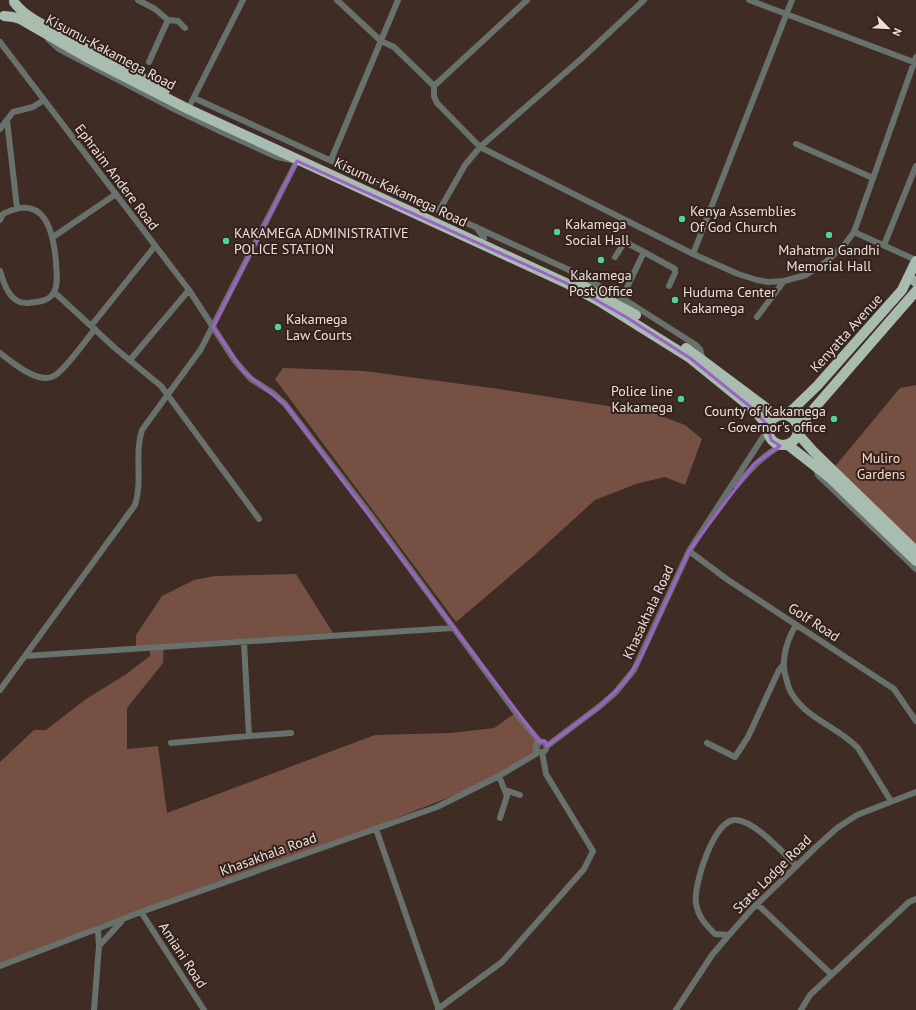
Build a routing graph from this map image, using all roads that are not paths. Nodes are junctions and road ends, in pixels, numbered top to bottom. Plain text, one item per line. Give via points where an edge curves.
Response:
1 (138, 0) edge
2 (243, 0) edge
3 (337, 0) edge
4 (398, 0) edge
5 (526, 0) edge
6 (644, 0) edge
7 (749, 0) edge
8 (792, 0) edge
9 (14, 1) edge
10 (786, 15) junction
11 (2, 17) edge
12 (168, 20) junction
13 (185, 28) dead end
14 (381, 41) junction
15 (0, 42) edge
16 (915, 61) edge
17 (149, 62) dead end
18 (434, 86) junction
19 (44, 100) junction
20 (192, 100) junction
21 (7, 120) junction
22 (0, 130) edge
23 (796, 144) dead end
24 (480, 147) junction
25 (297, 160) junction
26 (331, 160) junction
27 (916, 166) edge
28 (873, 178) junction
29 (116, 194) junction
30 (17, 208) junction
31 (440, 210) junction
32 (1, 215) edge
33 (475, 226) junction
34 (854, 232) junction
35 (53, 237) junction
36 (484, 238) junction
37 (884, 245) junction
38 (155, 246) junction
39 (644, 252) junction
40 (693, 254) junction
41 (615, 257) dead end
42 (916, 261) edge
43 (0, 271) edge
44 (913, 280) edge
45 (784, 281) junction
46 (669, 286) dead end
47 (189, 290) junction
48 (902, 290) junction
49 (54, 292) junction
50 (914, 297) edge
51 (622, 298) junction
52 (757, 317) dead end
53 (213, 327) junction
54 (93, 328) junction
55 (0, 353) edge
56 (130, 360) junction
57 (703, 360) junction
58 (817, 386) junction
59 (825, 394) junction
60 (167, 395) junction
61 (782, 416) junction
62 (768, 428) junction
63 (798, 431) junction
64 (784, 445) junction
65 (815, 466) junction
66 (720, 506) junction
67 (259, 519) dead end
68 (689, 551) junction
69 (916, 551) edge
70 (916, 561) edge
71 (916, 569) edge
72 (796, 625) junction
73 (452, 628) junction
74 (244, 643) junction
75 (25, 656) junction
76 (783, 665) junction
77 (0, 690) edge
78 (916, 721) edge
79 (291, 733) dead end
80 (249, 736) junction
81 (540, 742) junction
82 (171, 743) dead end
83 (707, 743) dead end
84 (547, 746) junction
85 (540, 752) junction
86 (498, 776) junction
87 (505, 790) junction
88 (916, 792) edge
89 (520, 795) dead end
90 (891, 801) junction
91 (500, 818) dead end
92 (376, 829) junction
93 (796, 865) junction
94 (916, 898) edge
95 (758, 904) junction
96 (141, 912) junction
97 (122, 920) junction
98 (98, 930) junction
99 (729, 935) junction
100 (99, 946) junction
101 (0, 966) edge
102 (831, 974) junction
103 (94, 1010) edge
104 (204, 1010) edge
105 (439, 1010) edge
106 (676, 1010) edge
107 (801, 1010) edge

1 - 12 street
2 - 20 street
3 - 14 street
4 - 14 street
5 - 18 street
6 - 24 street
7 - 10 street
8 - 10 street
9 - 11 highway via 12,9
9 - 20 highway, Kisumu-Kakamega Road via 34,20
10 - 16 street
10 - 40 street
11 - 25 highway, Kisumu-Kakamega Road via 13,17 122,76
12 - 13 street via 178,21
12 - 17 street
14 - 18 street via 394,47
14 - 26 street
15 - 19 street, Ephraim Andere Road
16 - 28 street
18 - 24 street via 437,103
19 - 21 street via 26,110 13,112
19 - 29 street, Ephraim Andere Road
20 - 26 street
20 - 36 highway, Kisumu-Kakamega Road
21 - 22 street
21 - 30 street
23 - 28 street
24 - 31 street via 458,177
24 - 40 street
25 - 53 street
25 - 62 highway, Kisumu-Kakamega Road via 566,283 602,303 690,358 753,409
26 - 31 street
27 - 37 street
28 - 34 street
29 - 35 street
29 - 38 street, Ephraim Andere Road
30 - 32 street
30 - 35 street via 30,208 40,214 48,223
31 - 33 street
33 - 36 street
33 - 51 street
34 - 37 street
34 - 45 street via 818,269
35 - 49 street via 57,275
36 - 57 highway, Kisumu-Kakamega Road via 622,306
37 - 42 street
38 - 47 street, Ephraim Andere Road
38 - 54 street
39 - 41 street via 627,242
39 - 46 street via 675,269
39 - 51 street
40 - 45 street via 757,280
42 - 44 highway, Kenyatta Avenue
43 - 49 street via 8,292 15,300 23,303 38,302 48,299
44 - 48 highway, Kenyatta Avenue
45 - 52 street
47 - 53 street, Ephraim Andere Road
47 - 56 street
48 - 50 main road
48 - 58 highway, Kenyatta Avenue
49 - 54 street
50 - 59 highway, Kenyatta Avenue
51 - 57 street via 696,345
53 - 60 street via 193,362
53 - 73 street, Ephraim Andere Road via 244,372 285,404 369,513
54 - 55 street via 63,369 54,376 34,376
54 - 56 street
56 - 60 street via 161,386
57 - 61 highway, Kisumu-Kakamega Road via 759,404
58 - 59 highway
58 - 61 highway, Kenyatta Avenue
59 - 63 highway, Kenyatta Avenue
60 - 67 street
60 - 75 street via 146,422 139,438 135,505
61 - 62 highway
61 - 63 highway via 794,420
62 - 64 highway via 771,440
62 - 66 street
63 - 64 highway via 794,440
63 - 69 highway via 813,451
64 - 65 highway
64 - 66 street via 764,455 754,464
65 - 70 highway
65 - 71 street via 818,475
66 - 68 street, Khasakhala Road
68 - 72 street, Golf Road
68 - 84 street, Khasakhala Road via 634,670 615,693
72 - 76 street via 790,635
72 - 78 street, Golf Road via 894,689
73 - 74 street
73 - 81 street, Ephraim Andere Road
74 - 75 street
74 - 80 street
75 - 77 street
76 - 83 street via 748,737 735,757
76 - 90 street via 791,694 803,708 858,748
79 - 80 street
80 - 82 street
81 - 84 street
81 - 85 street via 536,747
84 - 85 street via 545,751
85 - 86 street, Khasakhala Road
85 - 105 street via 546,774 593,851 569,888 502,962
86 - 87 street
86 - 92 street, Khasakhala Road via 457,798
87 - 89 street
87 - 91 street via 507,796
88 - 90 street, State Lodge Road
90 - 93 street, State Lodge Road via 847,821
92 - 96 street, Khasakhala Road
92 - 105 street
93 - 95 street, State Lodge Road
93 - 99 street via 768,838 751,826 735,819 724,823 718,831 696,884 696,902 699,914 715,934
94 - 102 street
95 - 99 street, State Lodge Road
95 - 102 street
96 - 97 street, Khasakhala Road
96 - 104 street, Amiani Road
97 - 98 street, Khasakhala Road
97 - 100 street
98 - 100 street
98 - 101 street, Khasakhala Road
99 - 106 street, State Lodge Road via 712,955
100 - 103 street
102 - 107 street via 810,995

